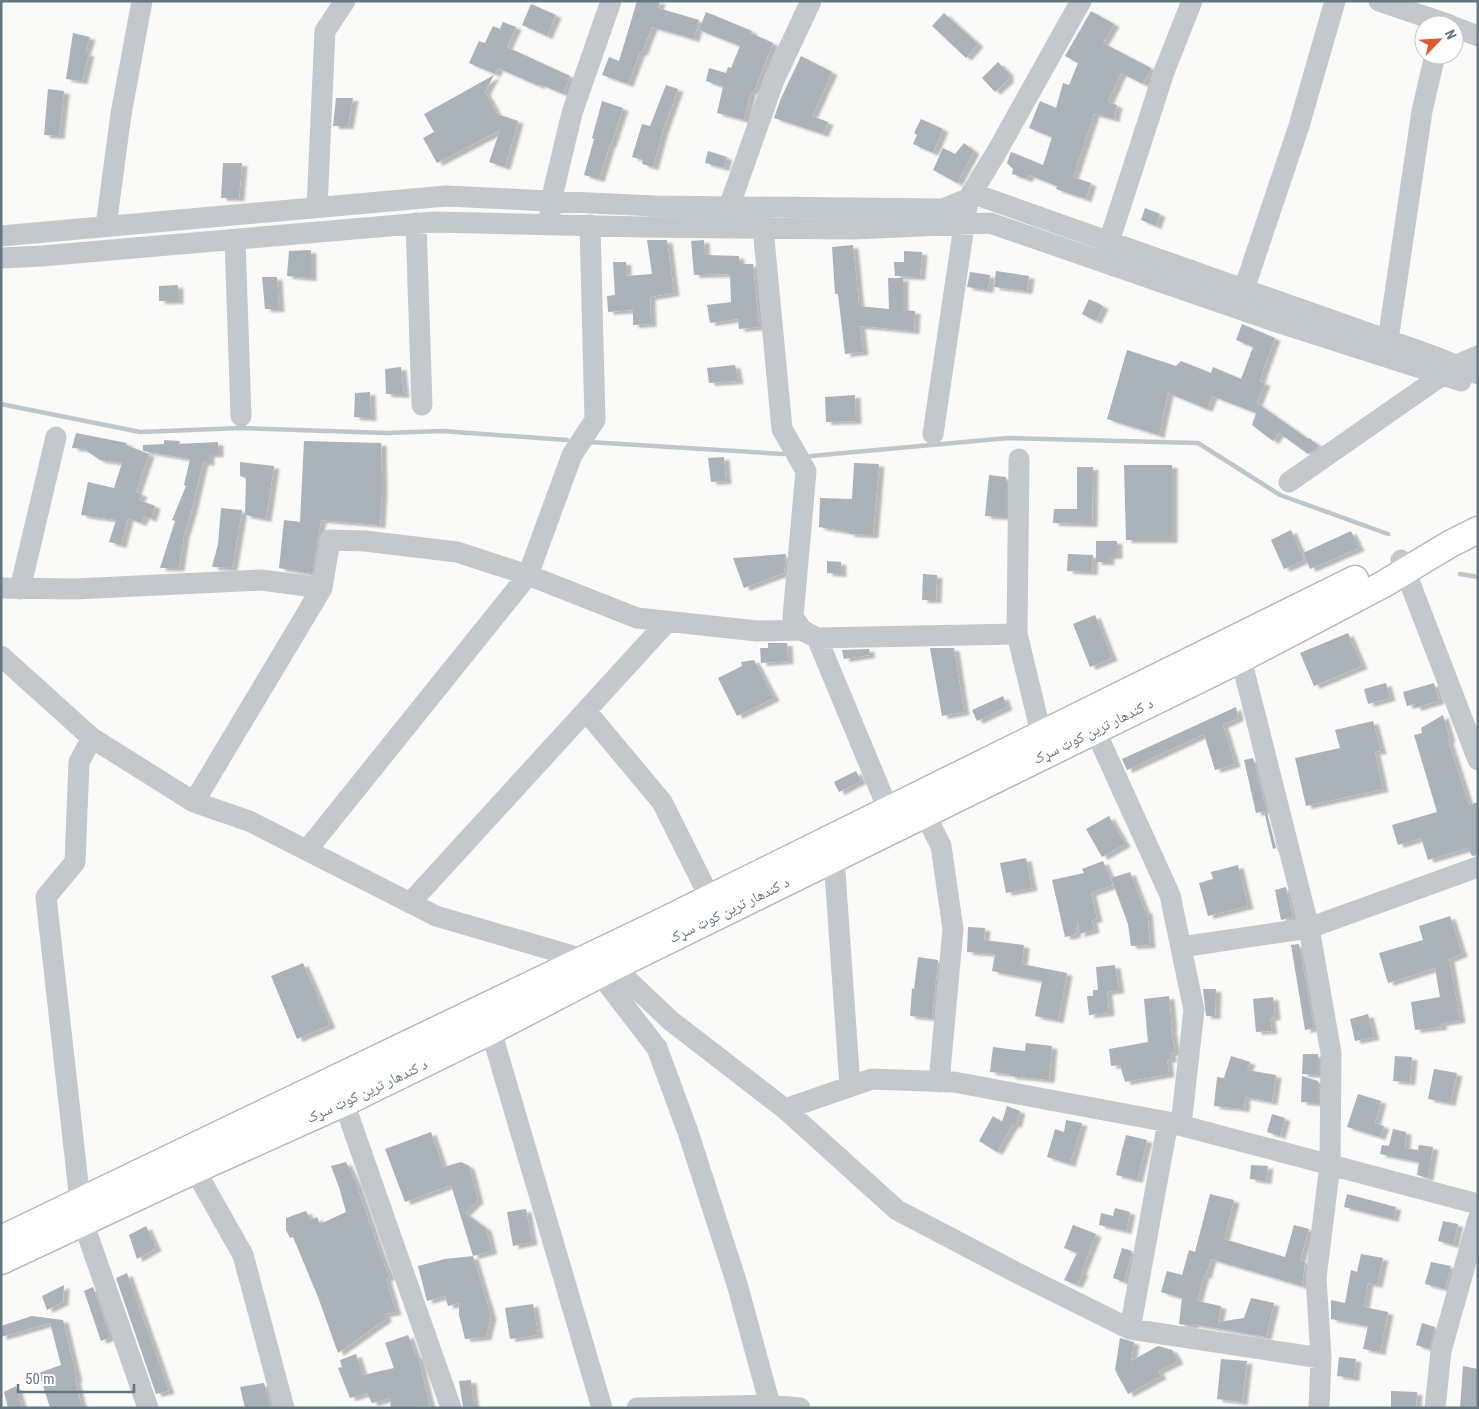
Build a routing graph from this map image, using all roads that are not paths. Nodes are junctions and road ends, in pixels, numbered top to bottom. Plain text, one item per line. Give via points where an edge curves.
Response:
1 (142, 1) edge
2 (345, 1) edge
3 (611, 1) edge
4 (811, 1) edge
5 (1081, 1) edge
6 (1192, 1) edge
7 (1335, 1) edge
8 (1379, 1) edge
9 (1419, 15) edge
10 (1464, 31) edge
11 (1478, 36) edge
12 (1433, 65) edge
13 (968, 199) junction
14 (551, 201) junction
15 (317, 207) junction
16 (729, 207) junction
17 (754, 207) junction
18 (416, 224) junction
19 (549, 224) junction
20 (964, 224) junction
21 (106, 226) junction
22 (590, 226) junction
23 (763, 228) junction
24 (1, 236) edge
25 (235, 240) junction
26 (1106, 252) junction
27 (1, 258) edge
28 (1241, 299) junction
29 (1388, 340) junction
30 (1478, 356) edge
31 (1450, 370) junction
32 (1478, 374) edge
33 (1478, 386) edge
34 (422, 405) dead end
35 (241, 416) dead end
36 (933, 434) dead end
37 (56, 437) dead end
38 (1019, 459) dead end
39 (1289, 482) dead end
40 (1478, 530) edge
41 (1404, 565) junction
42 (528, 575) junction
43 (10, 588) edge
44 (322, 588) junction
45 (668, 621) junction
46 (809, 634) junction
47 (1017, 634) junction
48 (1, 656) edge
49 (1241, 659) junction
50 (586, 711) junction
51 (1094, 730) junction
52 (1041, 733) junction
53 (92, 738) junction
54 (1478, 760) edge
55 (194, 802) junction
56 (888, 810) junction
57 (925, 814) junction
58 (306, 850) junction
59 (834, 858) junction
60 (1478, 867) edge
61 (710, 898) junction
62 (410, 903) junction
63 (1309, 928) junction
64 (1181, 947) junction
65 (599, 967) junction
66 (452, 1022) junction
67 (491, 1032) junction
68 (939, 1082) junction
69 (850, 1086) junction
70 (344, 1104) junction
71 (785, 1109) junction
72 (1174, 1124) junction
73 (1330, 1165) junction
74 (195, 1170) junction
75 (1478, 1204) edge
76 (82, 1211) junction
77 (1478, 1219) edge
78 (1, 1239) edge
79 (1, 1261) edge
80 (1130, 1329) junction
81 (1321, 1358) junction
82 (770, 1405) junction
83 (148, 1408) edge
84 (284, 1408) edge
85 (451, 1408) edge
86 (602, 1408) edge
87 (637, 1408) edge
88 (800, 1408) edge
89 (1319, 1408) edge
90 (1435, 1408) edge

1 - 21 street via 121,114
2 - 15 street via 325,31
3 - 14 street via 572,113
4 - 16 street via 774,80
5 - 13 street
6 - 26 street via 1164,72
7 - 28 street via 1299,126
8 - 9 street
10 - 11 street
12 - 29 street via 1422,111
13 - 17 street via 943,209
13 - 20 street
13 - 26 street via 978,195
14 - 15 street via 446,196
14 - 16 street
14 - 19 street
15 - 21 street
16 - 17 street
17 - 23 street
18 - 19 street
18 - 25 street
18 - 34 street
19 - 22 street
20 - 23 street via 853,229
20 - 26 street via 990,223
20 - 36 street
21 - 24 street
22 - 23 street
22 - 42 street via 595,420 572,455
23 - 46 street via 782,429 806,471 793,617
25 - 27 street
25 - 35 street
26 - 28 street
28 - 29 street
28 - 31 street
29 - 31 street
30 - 31 street
31 - 32 street
31 - 33 street
31 - 39 street
37 - 43 street
38 - 47 street
40 - 41 main road, د کندهار ترين کوټ سړک
41 - 49 main road, د کندهار ترين کوټ سړک via 1382,585
41 - 52 main road, د کندهار ترين کوټ سړک via 1376,569
41 - 54 street
42 - 44 street via 457,552 330,540
42 - 45 street via 637,618
42 - 58 street
43 - 44 street via 75,590 261,580
44 - 55 street
45 - 46 street
45 - 50 street
46 - 47 street
46 - 56 street
47 - 52 street
48 - 53 street
49 - 51 main road, د کندهار ترين کوټ سړک
49 - 63 street
50 - 61 street via 662,802
50 - 62 street
51 - 57 main road, د کندهار ترين کوټ سړک
51 - 64 street via 1170,895
52 - 56 main road, د کندهار ترين کوټ سړک
53 - 55 street
53 - 76 street via 79,762 75,862 46,897
55 - 58 street via 249,820
56 - 61 main road, د کندهار ترين کوټ سړک
57 - 59 main road, د کندهار ترين کوټ سړک
57 - 68 street via 941,846 953,929
58 - 62 street
59 - 65 main road, د کندهار ترين کوټ سړک
59 - 69 street
60 - 63 street
61 - 65 main road, د کندهار ترين کوټ سړک
62 - 65 street via 436,916
63 - 64 street
63 - 73 street via 1330,1053
64 - 72 street via 1194,1010
65 - 66 main road, د کندهار ترين کوټ سړک
65 - 67 main road, د کندهار ترين کوټ سړک
65 - 71 street
65 - 82 street via 657,1048 731,1265
66 - 67 street
66 - 76 main road, د کندهار ترين کوټ سړک
67 - 70 main road, د کندهار ترين کوټ سړک
67 - 86 street
68 - 69 street via 872,1079
68 - 72 street via 954,1082
69 - 71 street
70 - 74 main road, د کندهار ترين کوټ سړک
70 - 85 street
71 - 80 street via 897,1210
72 - 73 street
72 - 80 street
73 - 75 street
73 - 81 street via 1316,1278
74 - 76 main road, د کندهار ترين کوټ سړک
74 - 84 street via 243,1255
76 - 78 main road, د کندهار ترين کوټ سړک
76 - 79 main road, د کندهار ترين کوټ سړک
76 - 83 street
77 - 90 street via 1441,1351
80 - 81 street
81 - 89 street
82 - 87 street
82 - 88 street

